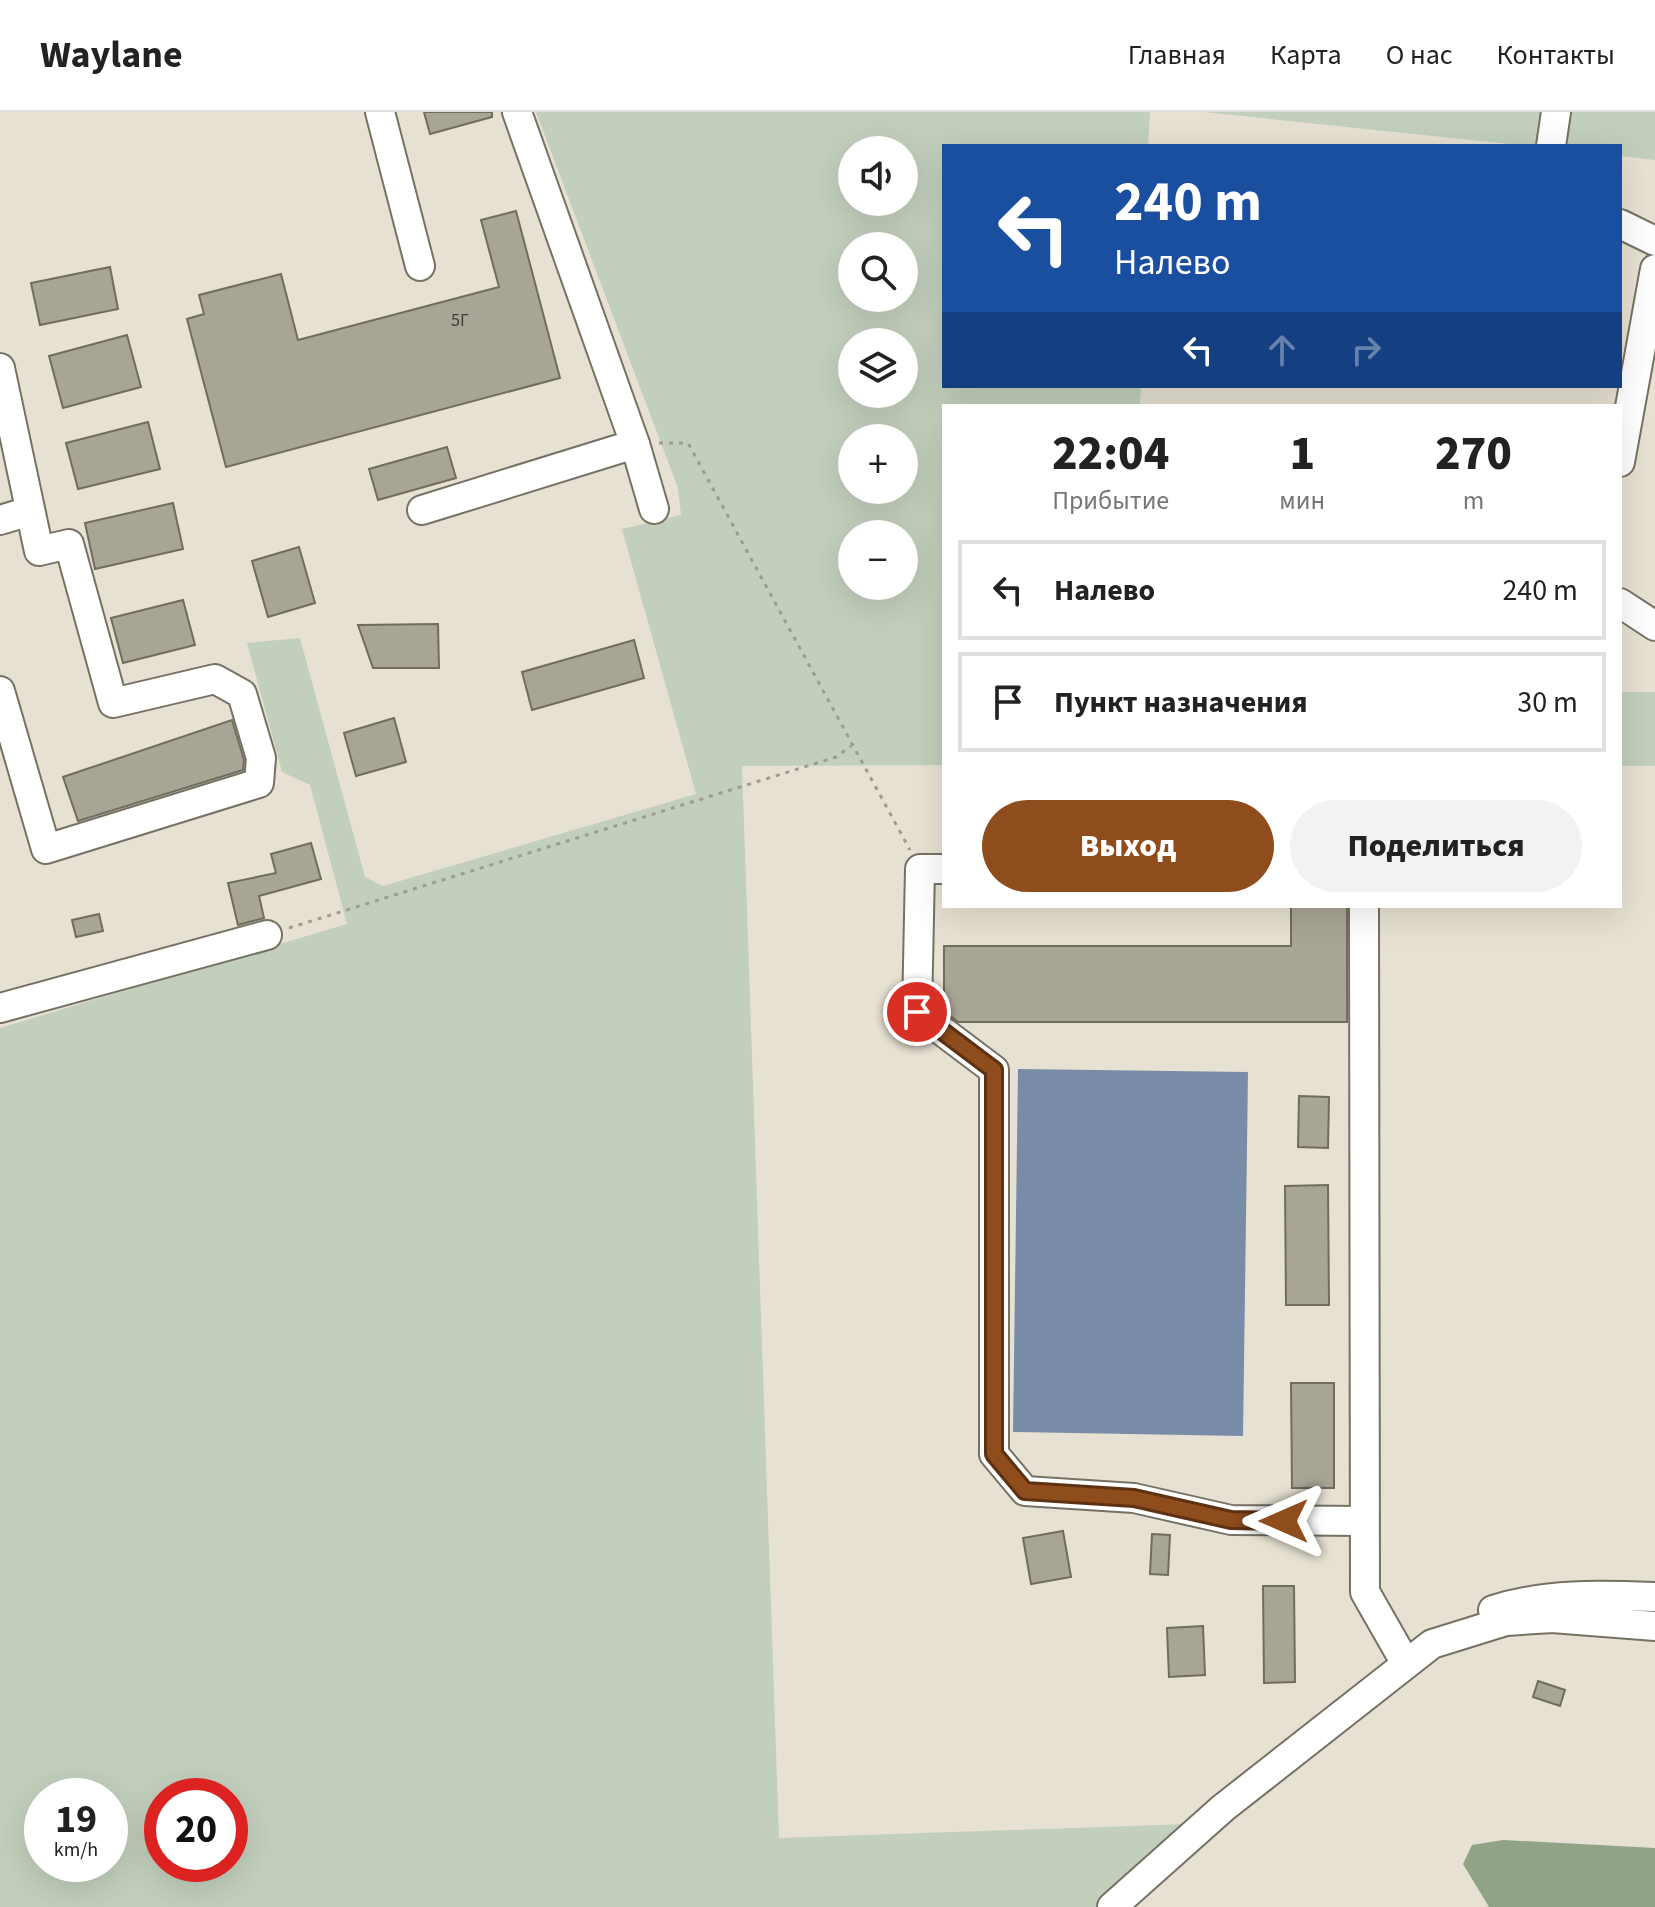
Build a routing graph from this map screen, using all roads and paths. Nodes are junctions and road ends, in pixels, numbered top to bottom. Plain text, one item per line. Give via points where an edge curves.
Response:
1 (380, 112) edge
2 (517, 112) edge
3 (1556, 112) edge
4 (1551, 144) edge
5 (1622, 225) edge
6 (1655, 241) edge
7 (420, 266) dead end
8 (1655, 269) edge
9 (0, 368) edge
10 (635, 444) junction
11 (1622, 451) edge
12 (654, 509) dead end
13 (422, 510) dead end
14 (30, 511) junction
15 (0, 520) edge
16 (1622, 604) edge
17 (1655, 626) edge
18 (0, 691) edge
19 (851, 746) junction
20 (932, 869) edge
21 (1364, 908) edge
22 (267, 935) joint
23 (0, 1008) edge
24 (1364, 1521) junction
25 (1655, 1597) edge
26 (1655, 1626) edge
27 (1467, 1630) junction
28 (1405, 1662) junction
29 (1112, 1907) edge

1 - 7 street
2 - 10 street
3 - 4 street
5 - 6 street
8 - 11 street
9 - 14 street
10 - 12 street
10 - 13 street
10 - 19 path via 688,443
14 - 15 street
14 - 18 street via 39,551 69,544 113,703 215,679 242,694 261,758 259,783 46,849
16 - 17 street
19 - 20 path
19 - 22 path via 836,757
20 - 24 street via 917,1012 994,1070 994,1454 1025,1491 1134,1498 1231,1520
21 - 24 street
22 - 23 street
24 - 28 street via 1365,1592
25 - 27 street via 1566,1595 1525,1600 1492,1611
26 - 27 street via 1552,1618
27 - 28 street
28 - 29 street via 1223,1808

